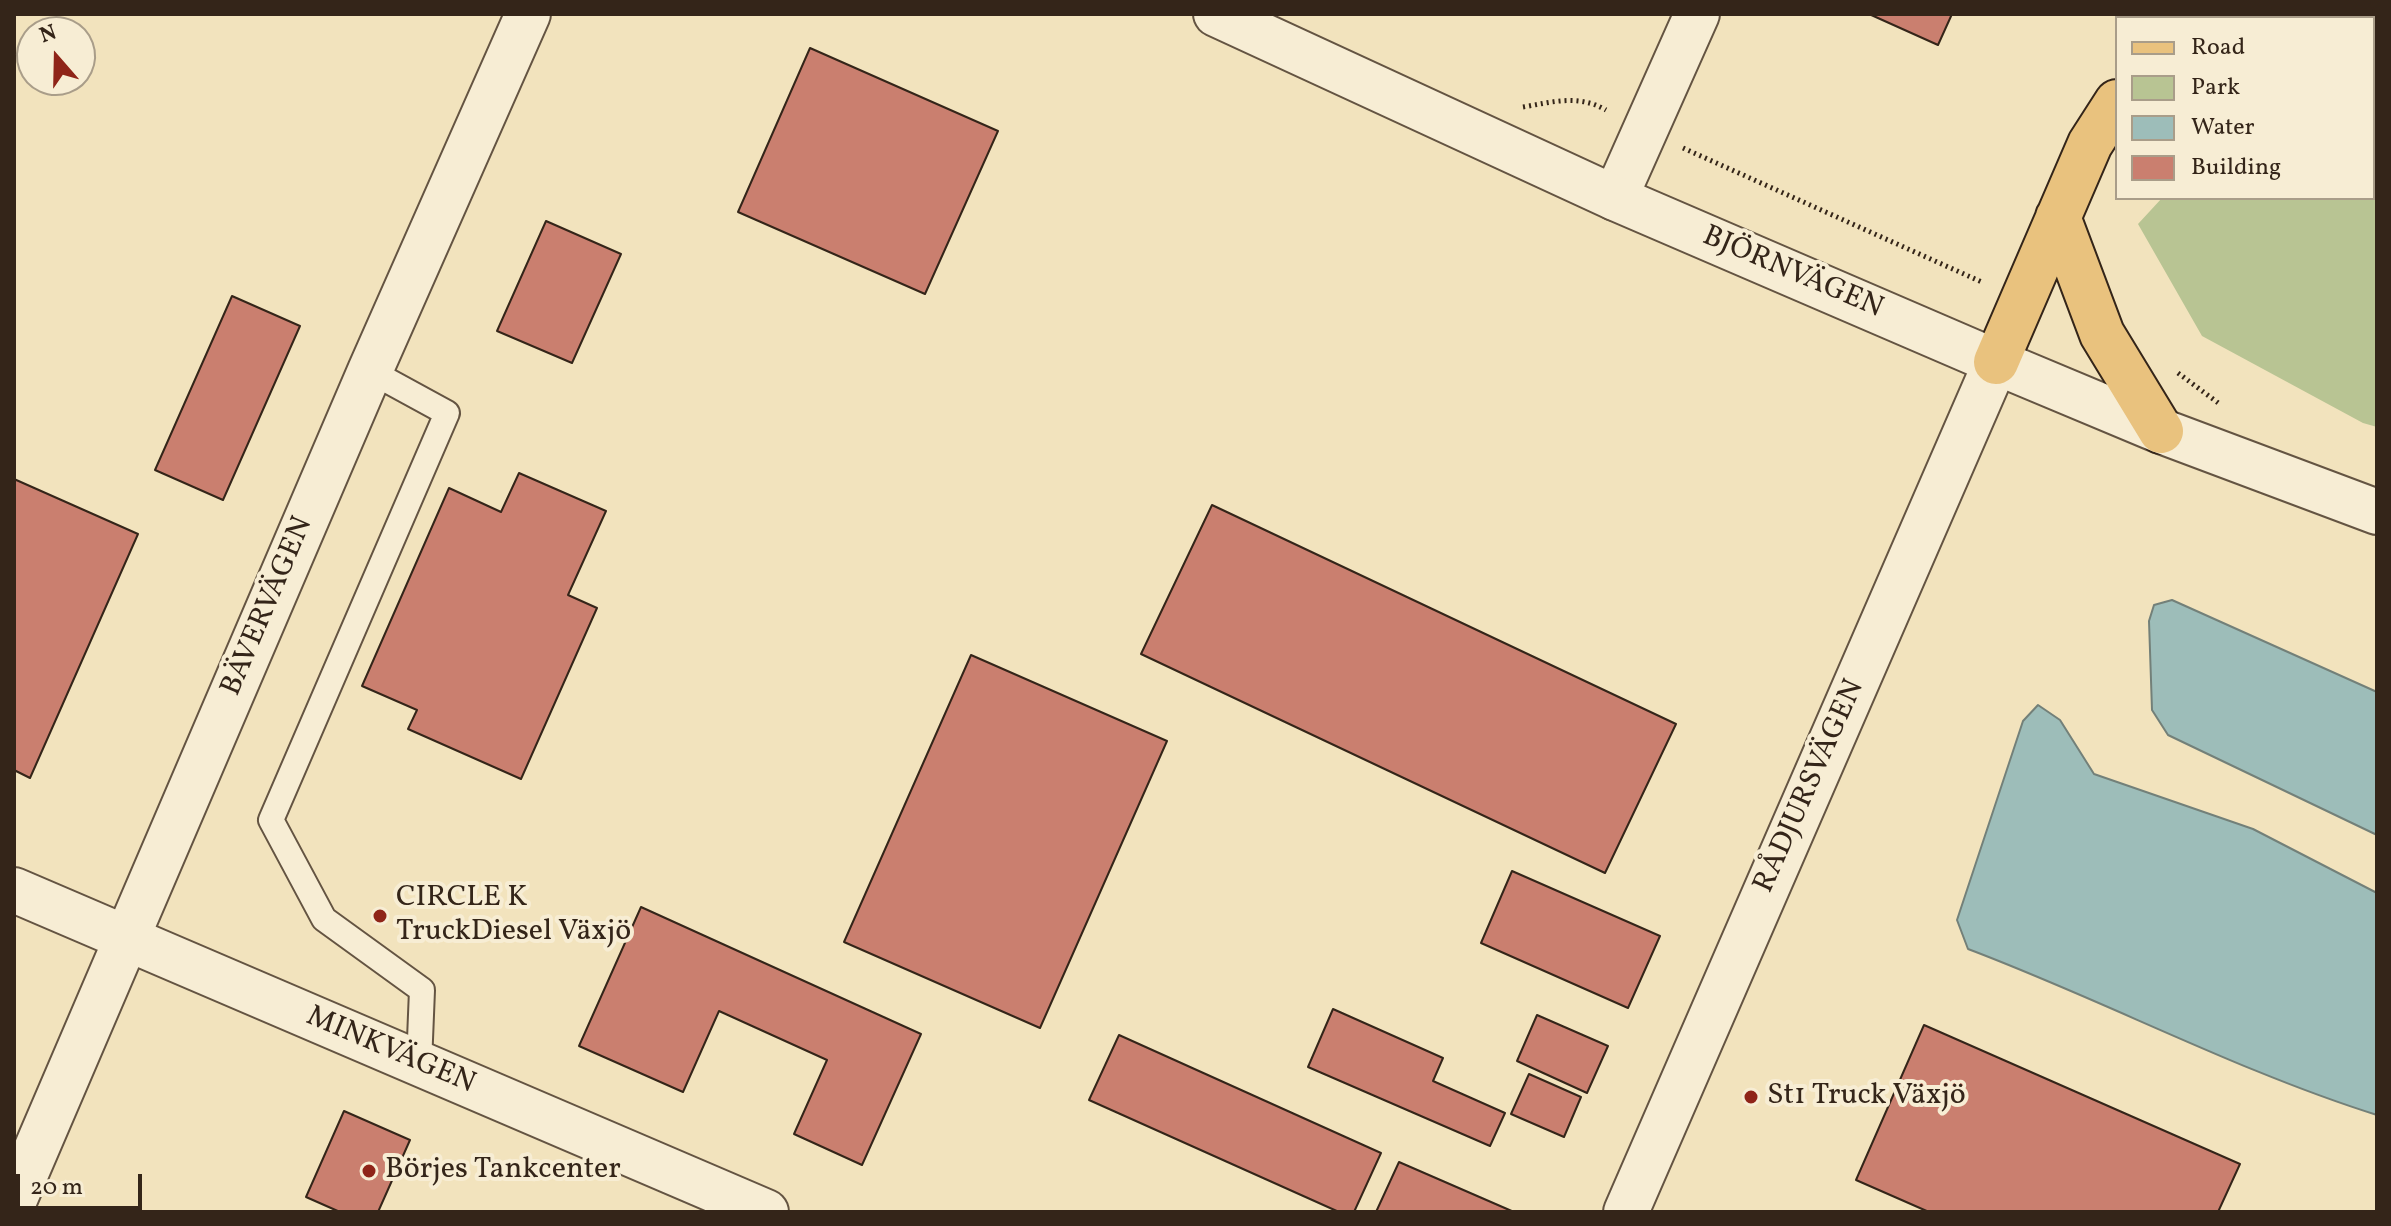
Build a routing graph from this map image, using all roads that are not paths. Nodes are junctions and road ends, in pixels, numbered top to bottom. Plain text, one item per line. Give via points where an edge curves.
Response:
1 (528, 14) edge
2 (1216, 14) edge
3 (1697, 14) edge
4 (2115, 105) edge
5 (1615, 198) junction
6 (2058, 217) junction
7 (1996, 362) junction
8 (370, 371) junction
9 (2161, 431) junction
10 (2377, 512) edge
11 (14, 890) edge
12 (126, 940) junction
13 (419, 1064) junction
14 (14, 1201) edge
15 (766, 1212) edge
16 (1626, 1212) edge

1 - 8 street, BÄVERVÄGEN
2 - 5 street, BJÖRNVÄGEN
3 - 5 street
4 - 6 main road via 2090,144
5 - 7 street, BJÖRNVÄGEN
6 - 7 main road
6 - 9 main road via 2102,334
7 - 9 street, BJÖRNVÄGEN
7 - 16 street, RÅDJURSVÄGEN
8 - 12 street, BÄVERVÄGEN
8 - 13 lane via 447,413 271,820 324,919 422,990
9 - 10 street, BJÖRNVÄGEN
11 - 12 street, MINKVÄGEN
12 - 13 street, MINKVÄGEN
12 - 14 street, BÄVERVÄGEN
13 - 15 street, MINKVÄGEN

